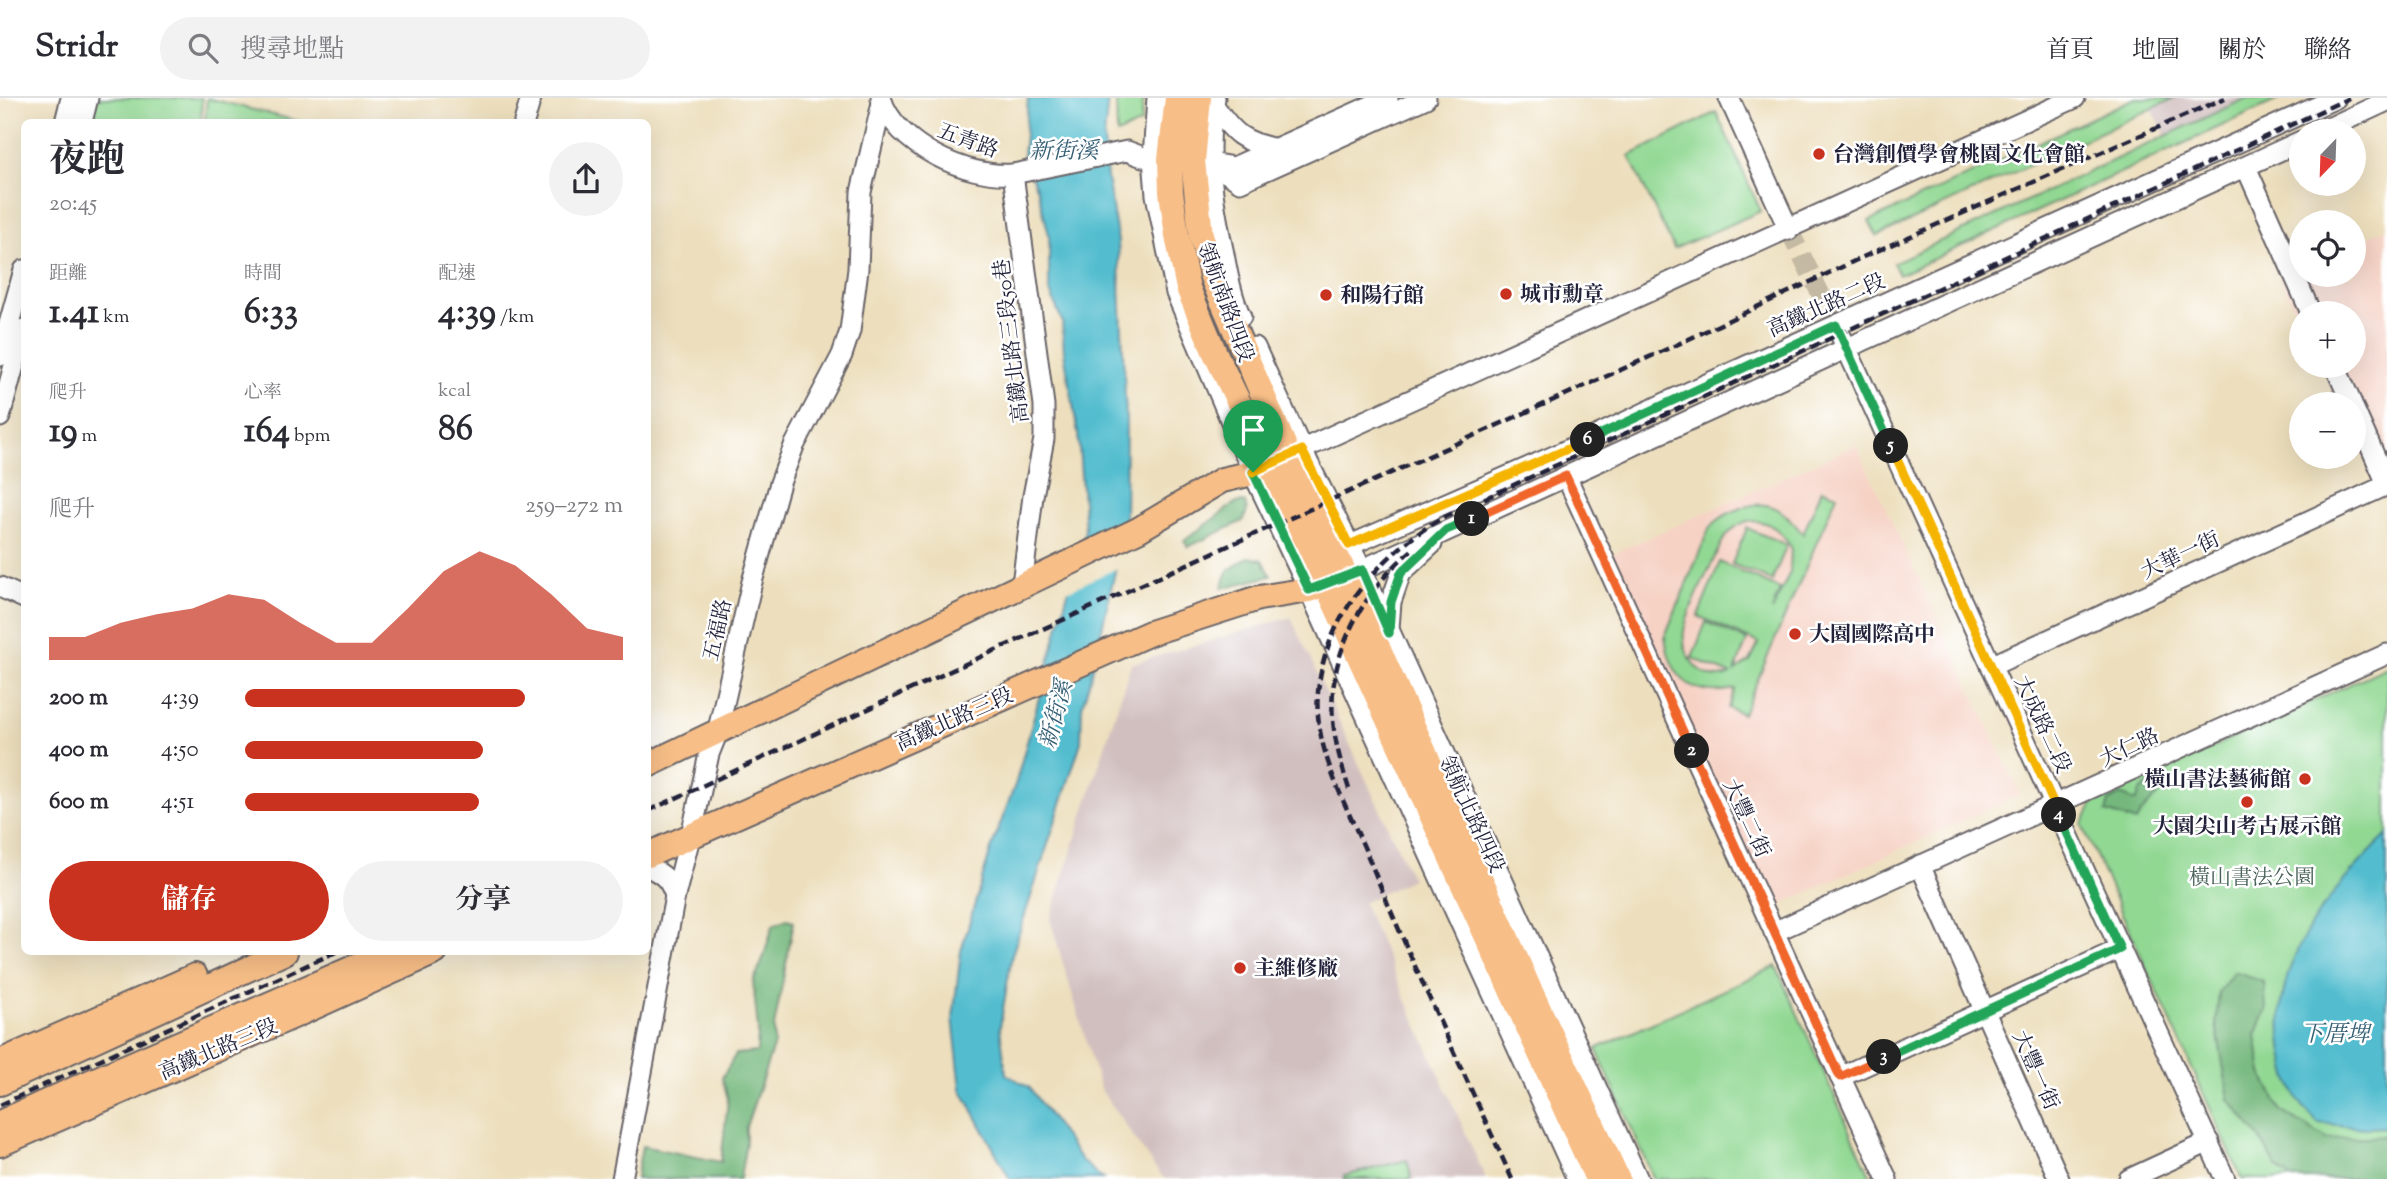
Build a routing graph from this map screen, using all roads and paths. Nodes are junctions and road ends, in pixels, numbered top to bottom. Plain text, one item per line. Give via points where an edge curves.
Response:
1 (71, 98) edge
2 (88, 98) edge
3 (531, 98) edge
4 (1157, 98) edge
5 (1177, 98) edge
6 (1388, 98) edge
7 (1426, 98) edge
8 (1729, 98) edge
9 (2075, 98) edge
10 (2336, 98) edge
11 (1209, 100) edge
12 (882, 101) edge
13 (2387, 101) edge
14 (66, 119) edge
15 (83, 119) edge
16 (525, 119) edge
17 (2348, 119) edge
18 (2289, 147) edge
19 (1278, 149) junction
20 (1181, 160) junction
21 (2246, 167) junction
22 (1017, 172) junction
23 (1789, 230) junction
24 (21, 281) edge
25 (2306, 301) edge
26 (1836, 325) junction
27 (21, 340) edge
28 (1846, 348) junction
29 (0, 356) edge
30 (0, 417) edge
31 (2366, 436) edge
32 (1278, 461) junction
33 (1566, 476) junction
34 (2387, 484) edge
35 (1446, 530) junction
36 (1330, 568) junction
37 (0, 587) edge
38 (1030, 587) junction
39 (21, 597) edge
40 (1389, 633) junction
41 (2387, 654) edge
42 (1991, 666) junction
43 (713, 744) junction
44 (651, 764) edge
45 (651, 781) edge
46 (2055, 804) junction
47 (693, 827) junction
48 (651, 839) edge
49 (651, 853) edge
50 (1920, 865) junction
51 (651, 868) edge
52 (675, 896) junction
53 (1774, 932) junction
54 (2120, 949) junction
55 (240, 955) edge
56 (278, 955) edge
57 (383, 955) edge
58 (428, 955) edge
59 (1985, 1010) junction
60 (100, 1016) junction
61 (145, 1058) junction
62 (0, 1062) edge
63 (27, 1071) junction
64 (1840, 1077) junction
65 (0, 1083) edge
66 (63, 1115) junction
67 (0, 1123) edge
68 (2209, 1142) junction
69 (0, 1144) edge
70 (622, 1179) edge
71 (1577, 1179) edge
72 (1597, 1179) edge
73 (1618, 1179) edge
74 (1638, 1179) edge
75 (1887, 1179) edge
76 (2059, 1179) edge
77 (2129, 1179) edge
78 (2225, 1179) edge

1 - 14 street
2 - 15 street
3 - 16 street
4 - 20 street, 領航南路四段
5 - 20 main road, 領航南路四段
6 - 19 street
7 - 20 street via 1240,182
8 - 23 street
9 - 23 street
10 - 26 street, 高鐵北路二段
11 - 19 street via 1239,137
11 - 20 main road, 領航南路四段
12 - 22 street, 五青路 via 897,125 938,157 975,171
12 - 43 street, 五福路 via 861,192 850,331 780,483
13 - 17 street
18 - 21 street
19 - 20 street via 1234,167
20 - 22 street, 五青路 via 1127,151
20 - 32 street, 領航南路四段 via 1212,200
20 - 32 main road, 領航南路四段 via 1177,236 1188,288 1214,351
21 - 25 street
21 - 28 street
22 - 38 street, 高鐵北路三段50巷 via 1044,405 1044,439 1033,496
23 - 32 street
24 - 29 street
26 - 28 street, 大成路二段
26 - 36 street, 高鐵北路二段 via 1554,456
27 - 30 street
28 - 33 street
28 - 42 street, 大成路二段
31 - 34 street
32 - 36 main road, 領航北路四段
32 - 36 street, 領航北路四段
32 - 38 main road via 1225,497
33 - 35 street
33 - 53 street, 大豐二街
34 - 42 street, 大華一街
35 - 36 street
35 - 40 street via 1401,573 1391,602
36 - 40 street, 領航北路四段
36 - 47 main road, 高鐵北路三段 via 1259,598 1103,646
36 - 71 street, 領航北路四段
36 - 72 main road, 領航北路四段
36 - 73 main road, 領航北路四段
37 - 39 street
38 - 43 main road via 945,635
40 - 74 street, 領航北路四段
41 - 46 street, 大仁路
42 - 46 street, 大成路二段
43 - 44 main road
43 - 45 main road
43 - 47 street, 五福路
46 - 50 street, 大仁路
46 - 54 street, 大成路二段
47 - 48 main road, 高鐵北路三段
47 - 49 main road, 高鐵北路三段
47 - 52 street, 五福路
50 - 53 street, 大仁路
50 - 59 street, 大豐一街
51 - 52 street via 670,881
52 - 70 street, 五福路
53 - 64 street, 大豐二街
54 - 59 street
54 - 68 street, 大成路二段
55 - 60 main road
56 - 63 main road
57 - 61 main road, 高鐵北路三段
58 - 66 main road, 高鐵北路三段
59 - 64 street
59 - 76 street, 大豐一街
60 - 62 main road
60 - 63 main road
61 - 66 main road
61 - 67 main road, 高鐵北路三段
63 - 65 main road
64 - 75 street, 大豐二街
66 - 69 main road, 高鐵北路三段
68 - 77 street
68 - 78 street, 大成路二段

